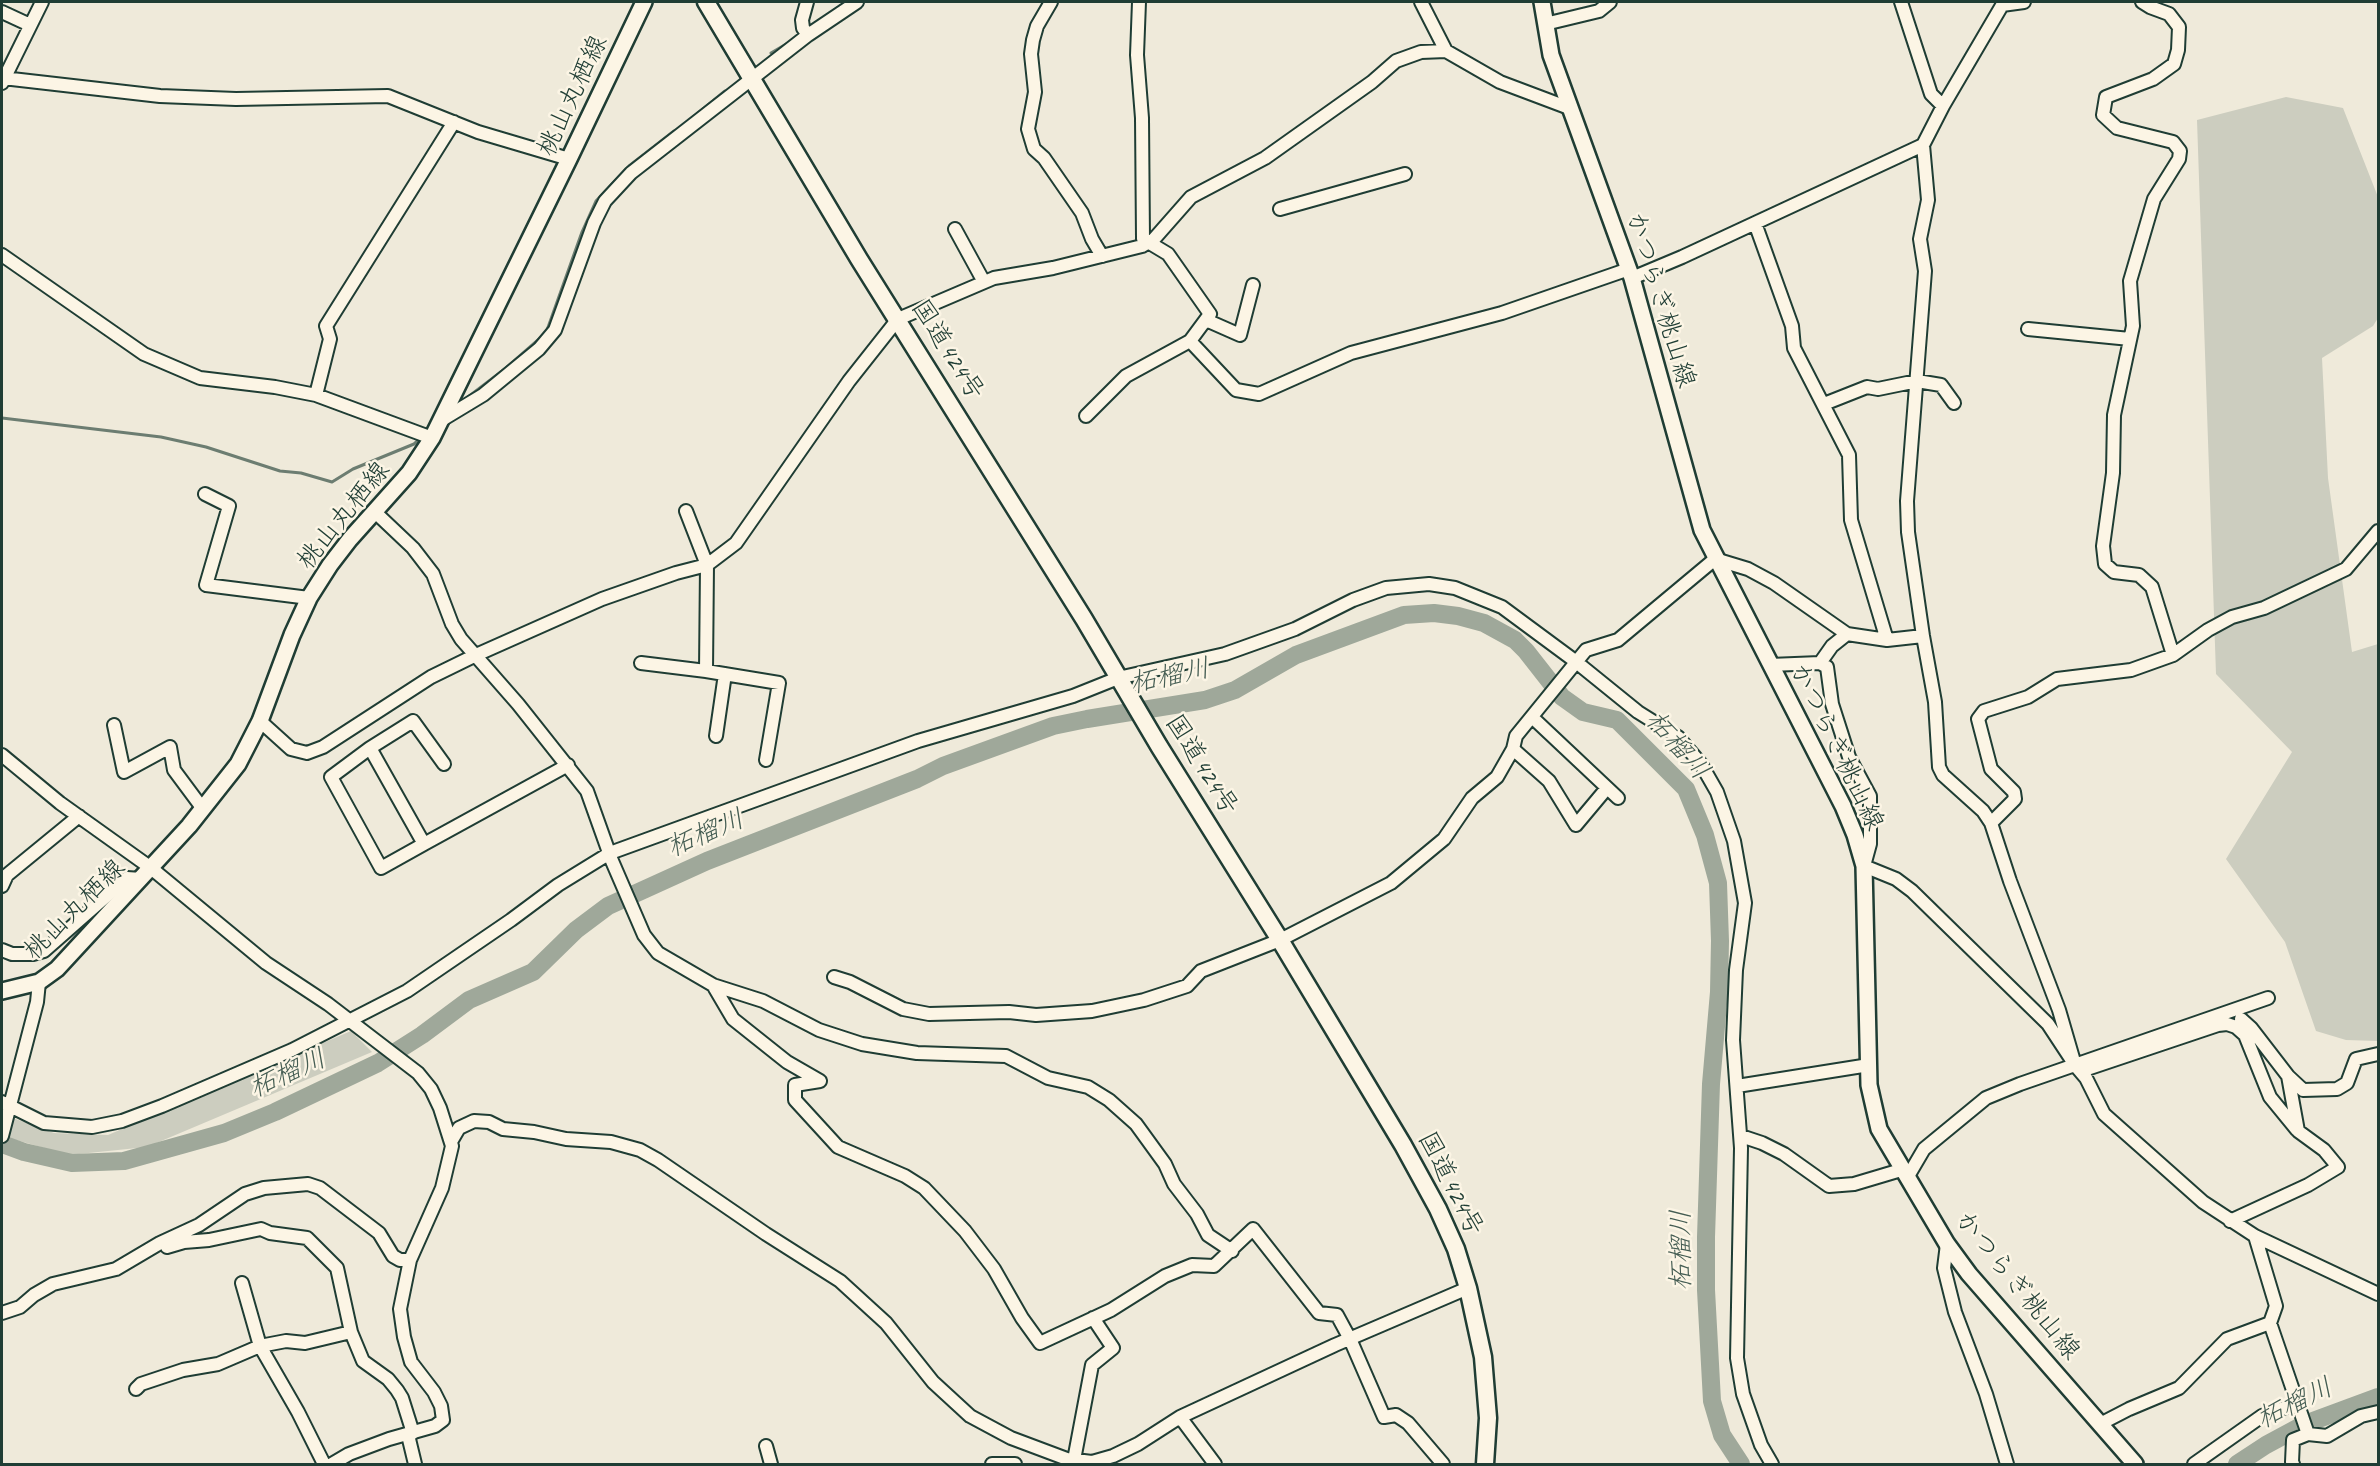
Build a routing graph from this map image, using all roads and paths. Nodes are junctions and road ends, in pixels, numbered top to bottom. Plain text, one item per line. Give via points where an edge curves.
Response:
1 (42, 2) edge
2 (644, 2) edge
3 (706, 2) edge
4 (807, 2) edge
5 (857, 2) edge
6 (1051, 2) edge
7 (1139, 2) edge
8 (1421, 2) edge
9 (1542, 2) edge
10 (1610, 2) edge
11 (1901, 2) edge
12 (2025, 2) edge
13 (2142, 2) edge
14 (2003, 3) edge
15 (2, 12) edge
16 (1545, 24) junction
17 (30, 25) junction
18 (806, 32) junction
19 (1446, 51) junction
20 (752, 80) junction
21 (2, 81) edge
22 (1943, 106) junction
23 (1569, 108) junction
24 (454, 122) junction
25 (1923, 145) junction
26 (569, 159) junction
27 (1405, 174) dead end
28 (1280, 209) dead end
29 (1755, 223) junction
30 (955, 229) dead end
31 (1148, 242) junction
32 (2, 255) edge
33 (1102, 256) junction
34 (1630, 274) junction
35 (984, 282) junction
36 (1253, 285) dead end
37 (898, 319) junction
38 (1206, 320) junction
39 (2028, 329) dead end
40 (2130, 339) junction
41 (1190, 341) junction
42 (1917, 381) junction
43 (316, 395) junction
44 (1824, 404) junction
45 (1954, 404) dead end
46 (1086, 416) dead end
47 (439, 422) junction
48 (432, 438) junction
49 (205, 494) dead end
50 (686, 511) dead end
51 (375, 512) junction
52 (2379, 531) edge
53 (1715, 559) junction
54 (707, 565) junction
55 (309, 598) junction
56 (1847, 634) junction
57 (1923, 636) junction
58 (1887, 640) junction
59 (476, 655) junction
60 (2173, 655) junction
61 (1575, 662) junction
62 (642, 663) dead end
63 (1820, 663) junction
64 (1770, 665) junction
65 (706, 671) junction
66 (725, 674) junction
67 (1119, 680) junction
68 (1533, 715) junction
69 (260, 720) junction
70 (114, 725) dead end
71 (716, 736) dead end
72 (370, 748) junction
73 (1513, 748) junction
74 (2, 754) edge
75 (766, 760) dead end
76 (444, 764) dead end
77 (568, 765) junction
78 (1608, 788) junction
79 (1617, 798) dead end
80 (203, 809) junction
81 (79, 816) junction
82 (1991, 823) junction
83 (424, 844) junction
84 (611, 857) junction
85 (1864, 866) junction
86 (146, 873) junction
87 (2, 886) edge
88 (1280, 940) junction
89 (2, 950) edge
90 (834, 977) dead end
91 (39, 982) junction
92 (713, 985) junction
93 (2, 991) edge
94 (2268, 998) dead end
95 (2241, 1019) dead end
96 (353, 1023) junction
97 (2379, 1054) edge
98 (1869, 1065) junction
99 (2078, 1068) junction
100 (2288, 1076) junction
101 (1734, 1091) junction
102 (7, 1108) edge
103 (2298, 1131) junction
104 (2, 1136) edge
105 (1741, 1136) junction
106 (452, 1140) junction
107 (1904, 1174) junction
108 (2230, 1221) junction
109 (2255, 1236) junction
110 (160, 1243) junction
111 (1947, 1244) junction
112 (1232, 1251) junction
113 (410, 1260) junction
114 (242, 1283) dead end
115 (1468, 1288) junction
116 (2379, 1294) edge
117 (2, 1313) edge
118 (1093, 1318) junction
119 (2270, 1323) junction
120 (351, 1332) junction
121 (1350, 1339) junction
122 (260, 1346) junction
123 (136, 1389) dead end
124 (2298, 1404) junction
125 (2379, 1412) edge
126 (1180, 1417) junction
127 (2100, 1424) junction
128 (2308, 1432) junction
129 (411, 1434) junction
130 (766, 1446) dead end
131 (1071, 1462) edge
132 (324, 1464) edge
133 (332, 1464) edge
134 (415, 1464) edge
135 (771, 1464) edge
136 (992, 1464) edge
137 (1015, 1464) edge
138 (1215, 1464) edge
139 (1443, 1464) edge
140 (1485, 1464) edge
141 (1772, 1464) edge
142 (2007, 1464) edge
143 (2135, 1464) edge
144 (2194, 1464) edge
145 (2293, 1464) edge

1 - 17 street
2 - 26 main road, 桃山丸栖線
3 - 20 highway, 国道424号
4 - 18 street via 802,20
5 - 18 street
6 - 33 street via 1033,40 1035,92 1028,129 1034,149 1082,213
7 - 31 street via 1143,238
8 - 19 street
9 - 16 main road, かつらぎ桃山線
10 - 16 street via 1599,11
11 - 22 street via 1931,94
12 - 14 street
13 - 40 street via 2169,15 2179,27 2174,64 2153,79 2106,97 2103,115 2117,128 2173,142 2180,151 2154,199 2130,281
14 - 22 street
15 - 17 street
16 - 23 main road, かつらぎ桃山線
17 - 21 street
18 - 20 street
19 - 23 street via 1500,82
19 - 31 street via 1421,52 1396,61 1265,158 1191,196
20 - 37 highway, 国道424号
20 - 47 street via 631,173 605,201 582,250 555,330 539,349 483,395
21 - 24 street via 236,99 388,96
22 - 25 street
23 - 34 main road, かつらぎ桃山線
24 - 26 street
24 - 43 street via 326,326 330,339
25 - 29 street
25 - 42 street via 1928,200 1920,239 1925,272
26 - 47 main road, 桃山丸栖線
27 - 28 street
29 - 34 street
29 - 44 street via 1792,326 1794,348
30 - 35 street
31 - 33 street
31 - 38 street via 1168,254 1210,314
32 - 43 street via 144,354 200,378
33 - 35 street
34 - 41 street via 1351,353 1259,394 1236,390
34 - 53 main road, かつらぎ桃山線 via 1690,492
35 - 37 street
36 - 38 street via 1240,335
37 - 54 street via 849,381 736,543
37 - 67 highway, 国道424号
38 - 41 street
39 - 40 street
40 - 60 street via 2114,415 2113,473 2103,546 2105,564 2114,572 2139,575 2152,586
41 - 46 street via 1126,376
42 - 44 street via 1878,389 1867,387
42 - 45 street via 1941,385
42 - 57 street via 1907,501
43 - 48 street
44 - 58 street via 1850,455 1851,520
47 - 48 main road, 桃山丸栖線
48 - 51 main road, 桃山丸栖線 via 409,473
49 - 55 street via 229,506 206,585
50 - 54 street
51 - 55 main road, 桃山丸栖線 via 330,565
51 - 59 street via 433,574 452,624
52 - 60 street via 2346,569 2264,608 2232,617
53 - 56 street via 1748,569 1774,583
53 - 61 street via 1618,640 1586,650
53 - 64 main road, かつらぎ桃山線
54 - 59 street via 602,599
54 - 65 street
55 - 69 main road, 桃山丸栖線
56 - 58 street
56 - 63 street
57 - 58 street
57 - 82 street via 1935,702 1939,767 1943,776
59 - 69 street via 431,676 308,753 291,749
59 - 77 street
60 - 82 street via 2131,670 2057,679 2028,697 1984,711 1978,718 1991,769 2015,799
61 - 67 street via 1502,607 1455,588 1429,584 1386,588 1295,629 1225,654
61 - 68 street
61 - 101 street via 1638,712 1678,737 1701,764 1717,792 1734,841 1745,903 1736,970
62 - 65 street
63 - 64 street
63 - 85 street via 1827,667 1832,704 1849,757 1870,796 1870,844
64 - 85 main road, かつらぎ桃山線 via 1843,806
65 - 66 street
66 - 71 street
66 - 75 street via 779,683
67 - 84 street via 918,741
67 - 88 highway, 国道424号
68 - 73 street via 1516,736
68 - 78 street
69 - 80 main road, 桃山丸栖線 via 238,764
70 - 80 street via 124,772 170,747 174,771
72 - 76 street via 412,721
72 - 83 street
72 - 83 street via 331,777 381,868
73 - 78 street via 1549,781 1576,825
73 - 88 street via 1497,777 1472,798 1444,839 1391,883
74 - 81 street
77 - 83 street
77 - 84 street via 587,791
78 - 79 street
80 - 86 main road, 桃山丸栖線
81 - 86 street
81 - 87 street via 7,875
82 - 99 street
84 - 92 street via 644,935 658,953
84 - 96 street via 558,885 407,991
85 - 98 main road, かつらぎ桃山線
85 - 99 street via 1896,879 1912,891 2048,1024
86 - 89 street via 127,878 44,951 12,954
86 - 91 main road, 桃山丸栖線 via 57,969
86 - 96 street
88 - 90 street via 1201,971 1187,986 1092,1011 929,1014 903,1009
88 - 115 highway, 国道424号 via 1433,1200 1456,1249
91 - 93 main road, 桃山丸栖線
91 - 102 street
92 - 112 street via 764,1001 819,1030 862,1044 917,1053 1006,1056 1048,1078 1088,1087 1136,1124 1208,1235
92 - 118 street via 732,1018 787,1062 820,1081 795,1085 795,1100 838,1147 924,1188 965,1231 1040,1343
94 - 99 street
95 - 100 street
96 - 102 street via 122,1121 92,1127 44,1123
96 - 106 street via 418,1073 431,1089
97 - 100 street via 2356,1059 2347,1083 2337,1089 2303,1090
98 - 101 street
98 - 107 main road, かつらぎ桃山線 via 1878,1129
99 - 103 street via 2227,1024 2245,1035 2270,1096
99 - 107 street via 1986,1098 1924,1149
99 - 108 street via 2104,1114
100 - 103 street
101 - 105 street
102 - 104 street
103 - 108 street via 2324,1150 2338,1167
105 - 107 street via 1784,1154 1829,1186
105 - 141 street via 1737,1358 1743,1394
106 - 113 street via 442,1188
106 - 131 street via 459,1128 474,1121 489,1122 502,1129 611,1142 640,1150 840,1281 886,1323 933,1382 970,1416 1011,1438
107 - 111 main road, かつらぎ桃山線
108 - 109 street
109 - 116 street
109 - 119 street via 2276,1306
110 - 113 street via 199,1225 245,1194 308,1184 320,1188 379,1233 393,1256
110 - 117 street via 116,1269 53,1284 20,1307
110 - 120 street via 163,1248 261,1229 307,1238 337,1268
111 - 127 main road, かつらぎ桃山線
111 - 142 street via 1944,1268 1955,1312
112 - 118 street via 1214,1266 1192,1265 1165,1276
112 - 121 street via 1253,1229 1319,1313 1337,1316
113 - 129 street via 400,1309 404,1338 411,1362 441,1406 443,1420
114 - 122 street
115 - 121 street
115 - 140 highway, 国道424号 via 1483,1358 1488,1418
118 - 131 street via 1113,1348 1092,1365
119 - 124 street
119 - 127 street via 2227,1339 2179,1388
120 - 122 street via 304,1343 286,1341
120 - 129 street via 363,1361 388,1379 402,1398
121 - 126 street
121 - 139 street via 1384,1417 1396,1415 1408,1423
122 - 123 street via 218,1364 183,1370
122 - 132 street
124 - 128 street
124 - 144 street via 2262,1416
125 - 128 street via 2361,1416 2327,1436
126 - 131 street via 1113,1456
126 - 138 street
127 - 143 main road, かつらぎ桃山線
128 - 145 street via 2293,1440
129 - 133 street via 349,1454
129 - 134 street
130 - 135 street
136 - 137 street

